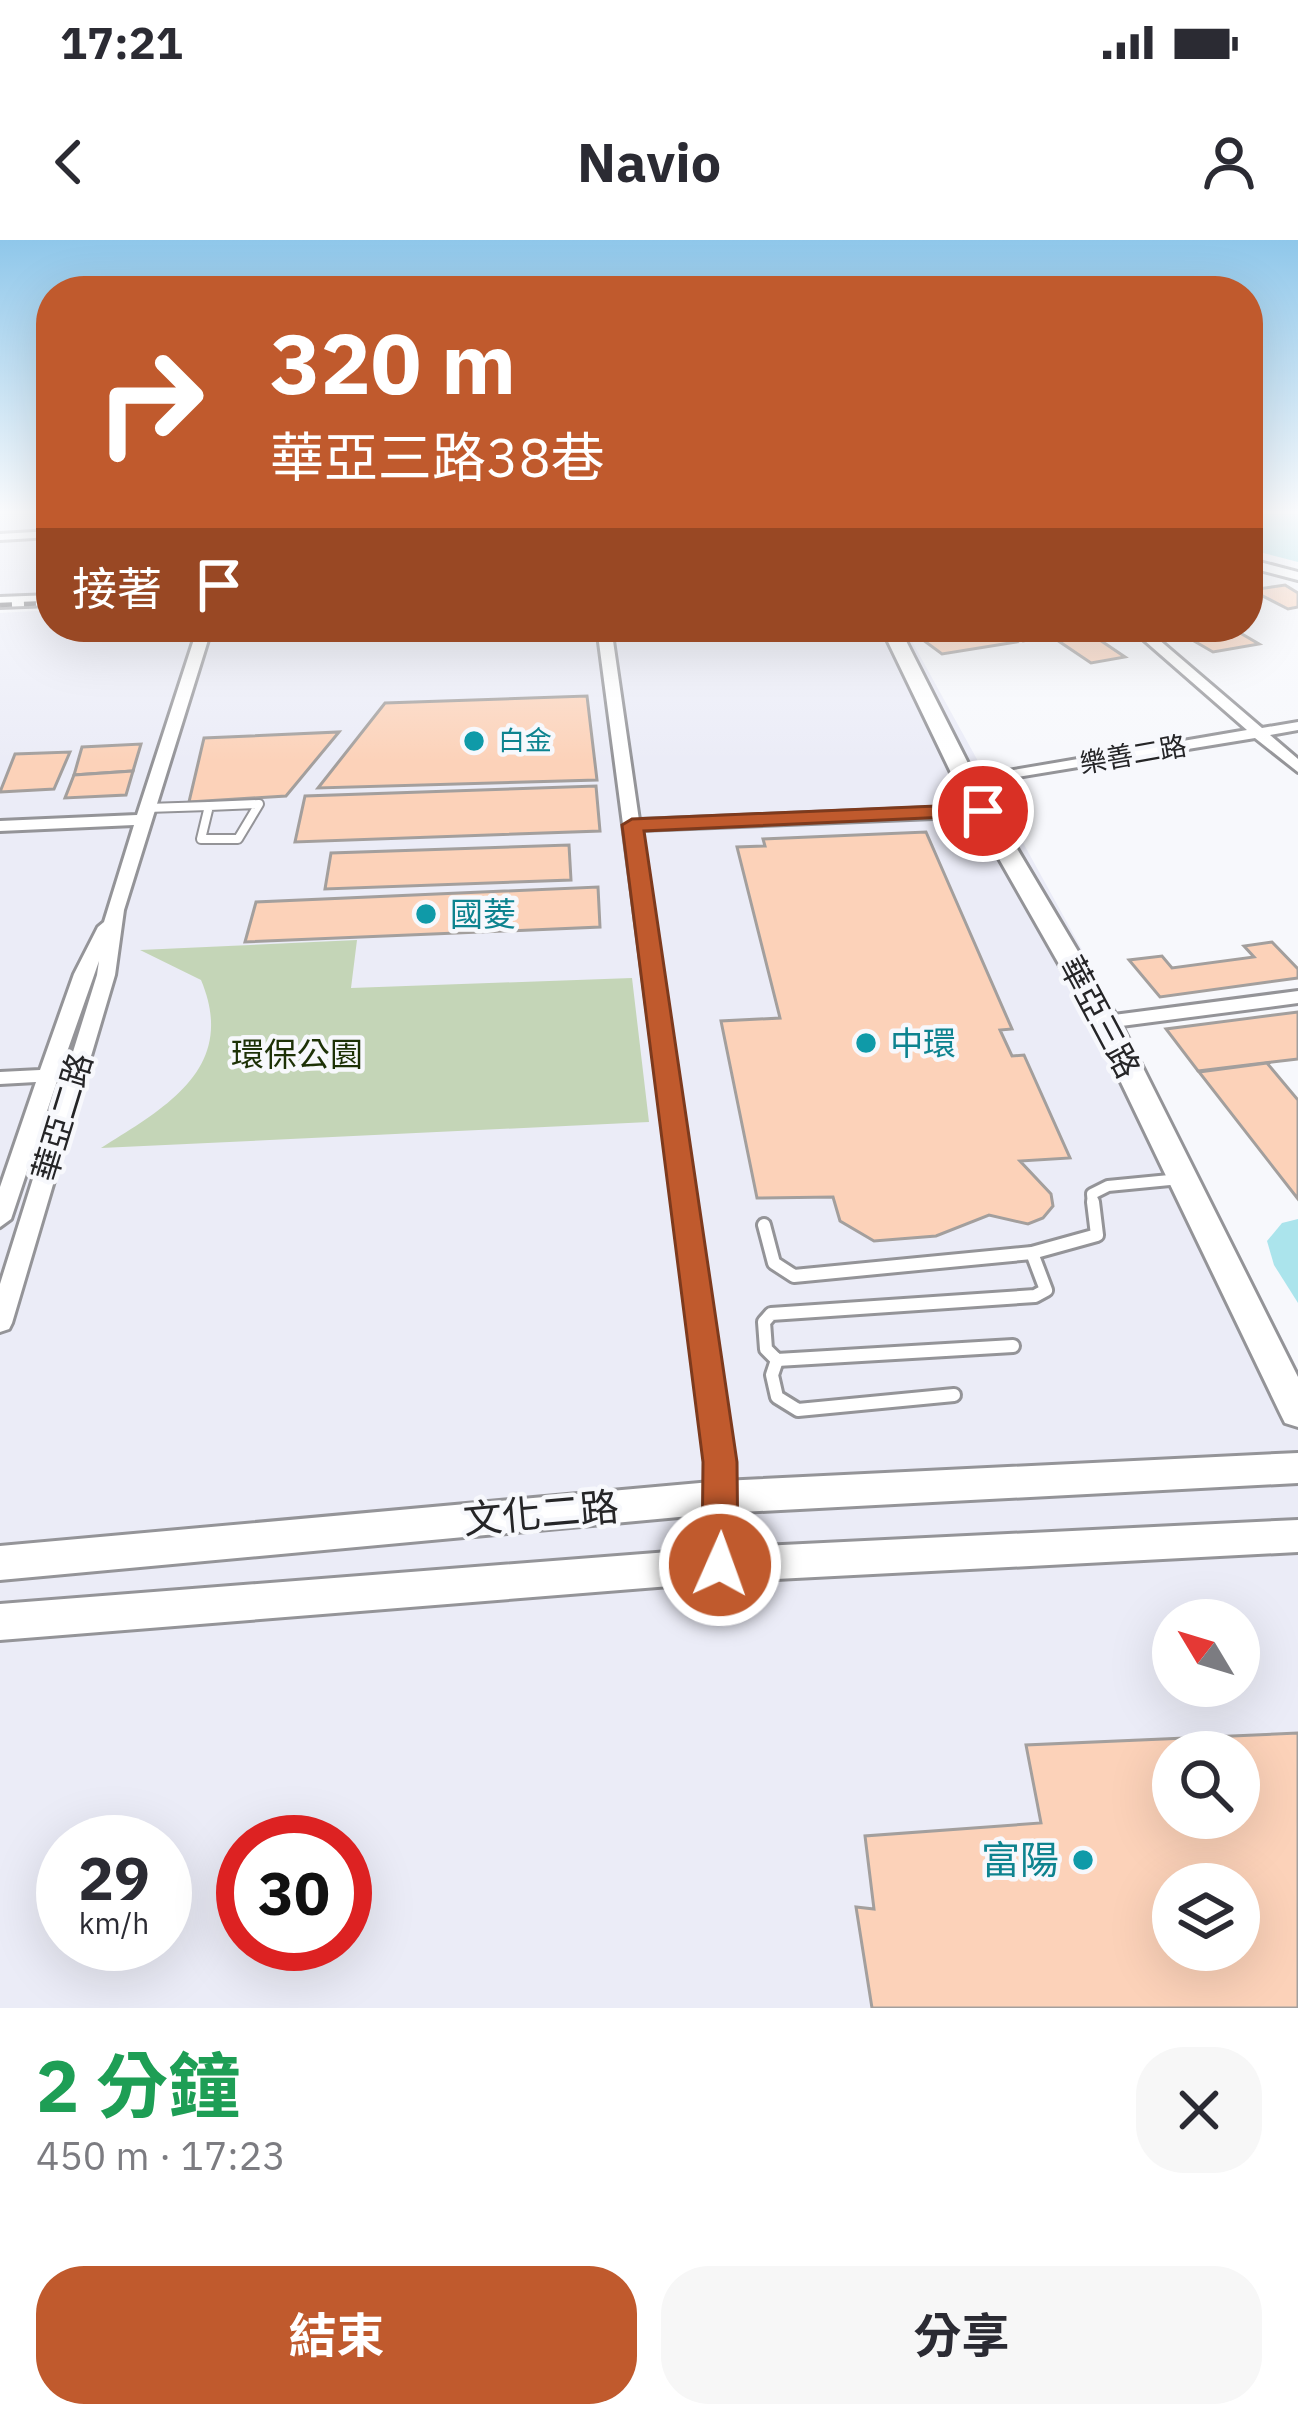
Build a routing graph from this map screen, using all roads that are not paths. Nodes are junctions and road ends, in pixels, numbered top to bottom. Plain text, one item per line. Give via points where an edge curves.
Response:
1 (36, 601) edge
2 (0, 602) edge
3 (36, 615) edge
4 (0, 616) edge
5 (201, 642) edge
6 (606, 642) edge
7 (897, 642) edge
8 (1154, 642) edge
9 (1298, 726) edge
10 (1263, 733) junction
11 (1298, 767) edge
12 (967, 783) junction
13 (209, 805) junction
14 (983, 811) junction
15 (145, 814) junction
16 (632, 825) junction
17 (0, 826) edge
18 (115, 910) junction
19 (1298, 997) edge
20 (1106, 1022) junction
21 (74, 1075) junction
22 (49, 1076) junction
23 (0, 1078) edge
24 (1183, 1179) junction
25 (0, 1219) edge
26 (764, 1225) dead end
27 (1032, 1253) junction
28 (0, 1322) edge
29 (1013, 1346) dead end
30 (777, 1360) junction
31 (954, 1394) dead end
32 (1298, 1413) edge
33 (1298, 1468) edge
34 (722, 1497) junction
35 (1298, 1536) edge
36 (0, 1563) edge
37 (720, 1565) junction
38 (0, 1622) edge

1 - 2 street
3 - 4 street
5 - 15 street, 華亞二路
6 - 16 street
7 - 12 street, 華亞三路
8 - 10 street
9 - 10 street, 樂善二路
10 - 11 street
10 - 12 street, 樂善二路
12 - 14 street, 華亞三路
13 - 13 lane via 226,805 260,804 238,839 209,841 201,839
13 - 15 lane
14 - 16 street
14 - 20 street, 華亞三路
15 - 17 street
15 - 18 street, 華亞二路
16 - 34 street
18 - 21 street, 華亞二路 via 106,975
18 - 22 street, 華亞二路 via 83,974
19 - 20 street
20 - 24 street, 華亞三路
21 - 22 street
21 - 28 street, 華亞二路
22 - 23 street
22 - 25 street, 華亞二路
24 - 27 lane via 1108,1186 1092,1194 1097,1235
24 - 32 street, 華亞三路
26 - 27 lane via 772,1262 794,1276
27 - 30 lane via 1046,1290 1036,1296 771,1314 766,1349
29 - 30 lane
30 - 31 lane via 777,1397 798,1410
33 - 34 street, 文化二路
34 - 36 street, 文化二路
34 - 37 street
35 - 37 street, 文化二路
37 - 38 street, 文化二路

